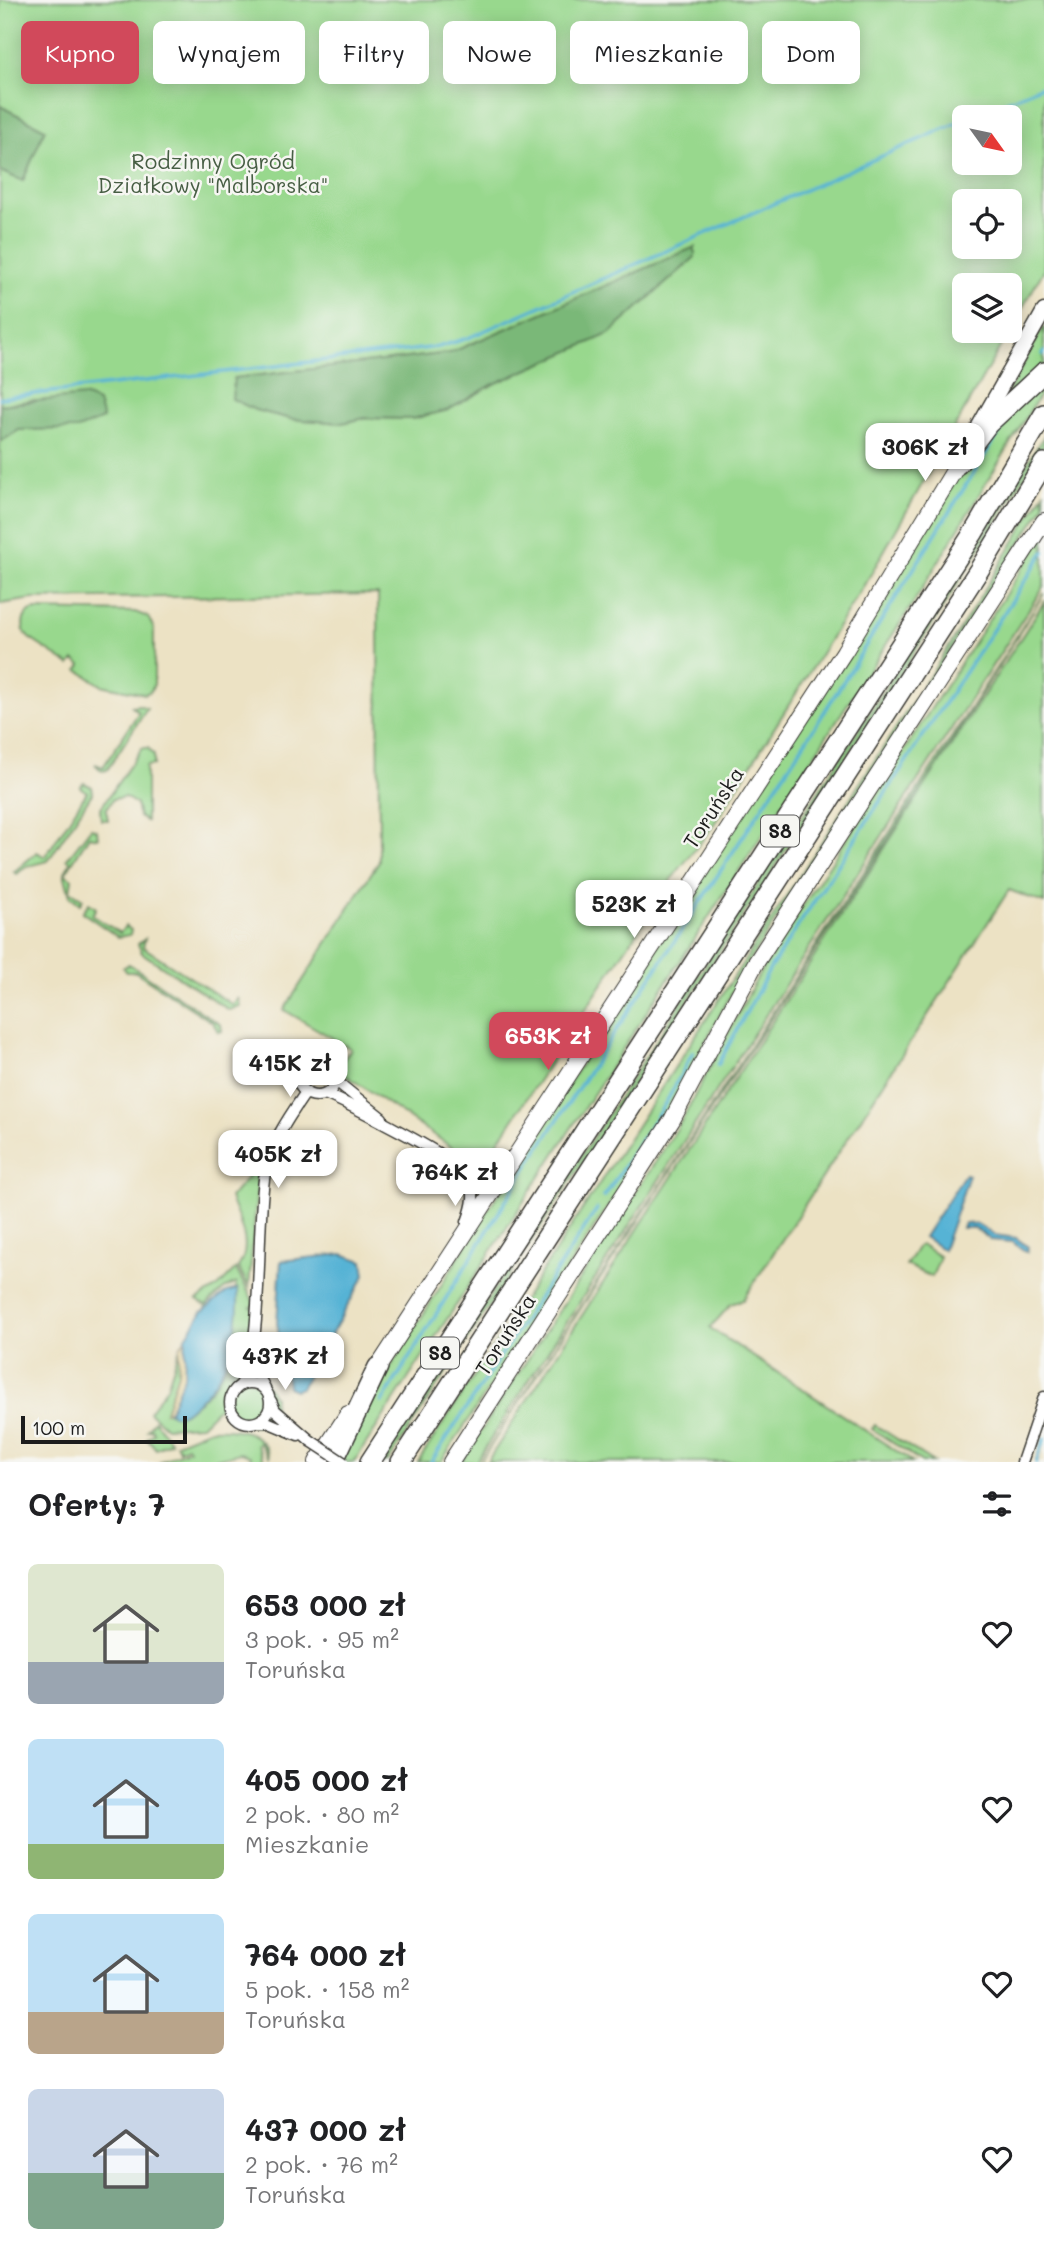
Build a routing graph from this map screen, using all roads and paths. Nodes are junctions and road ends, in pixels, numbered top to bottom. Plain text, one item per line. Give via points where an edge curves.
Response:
1 (1044, 311) edge
2 (1044, 372) edge
3 (1044, 414) edge
4 (1044, 463) edge
5 (958, 464) junction
6 (1044, 521) edge
7 (336, 1081) junction
8 (306, 1092) junction
9 (325, 1094) junction
10 (389, 1125) junction
11 (524, 1142) junction
12 (467, 1174) junction
13 (459, 1242) junction
14 (254, 1333) junction
15 (378, 1367) junction
16 (241, 1384) junction
17 (265, 1388) junction
18 (1044, 1397) edge
19 (271, 1401) junction
20 (258, 1422) junction
21 (311, 1441) junction
22 (317, 1462) edge
23 (333, 1462) edge
24 (343, 1462) edge
25 (370, 1462) edge
26 (401, 1462) edge
27 (451, 1462) edge
28 (1022, 1462) edge

1 - 5 street, Toruńska
2 - 5 highway via 988,424
3 - 25 highway, S8 via 974,532
4 - 26 highway, Toruńska / S8 via 972,582
5 - 11 main road, Toruńska via 844,652
6 - 27 main road, Toruńska via 755,964 672,1120
7 - 8 street via 330,1063 310,1059 299,1075
7 - 9 street
7 - 10 street
8 - 9 street
8 - 14 street via 281,1131 265,1172
9 - 10 street
10 - 12 street
11 - 12 street via 494,1170
11 - 13 main road, Toruńska
12 - 13 street via 474,1191
13 - 15 main road, Toruńska
14 - 16 street
14 - 17 street
15 - 22 main road, Toruńska
15 - 23 highway
16 - 17 street via 255,1382
16 - 20 street via 231,1395 232,1412 243,1422
17 - 19 street
18 - 28 street
19 - 20 street via 269,1411
19 - 21 street via 275,1410
20 - 21 street
21 - 24 street, bridge

